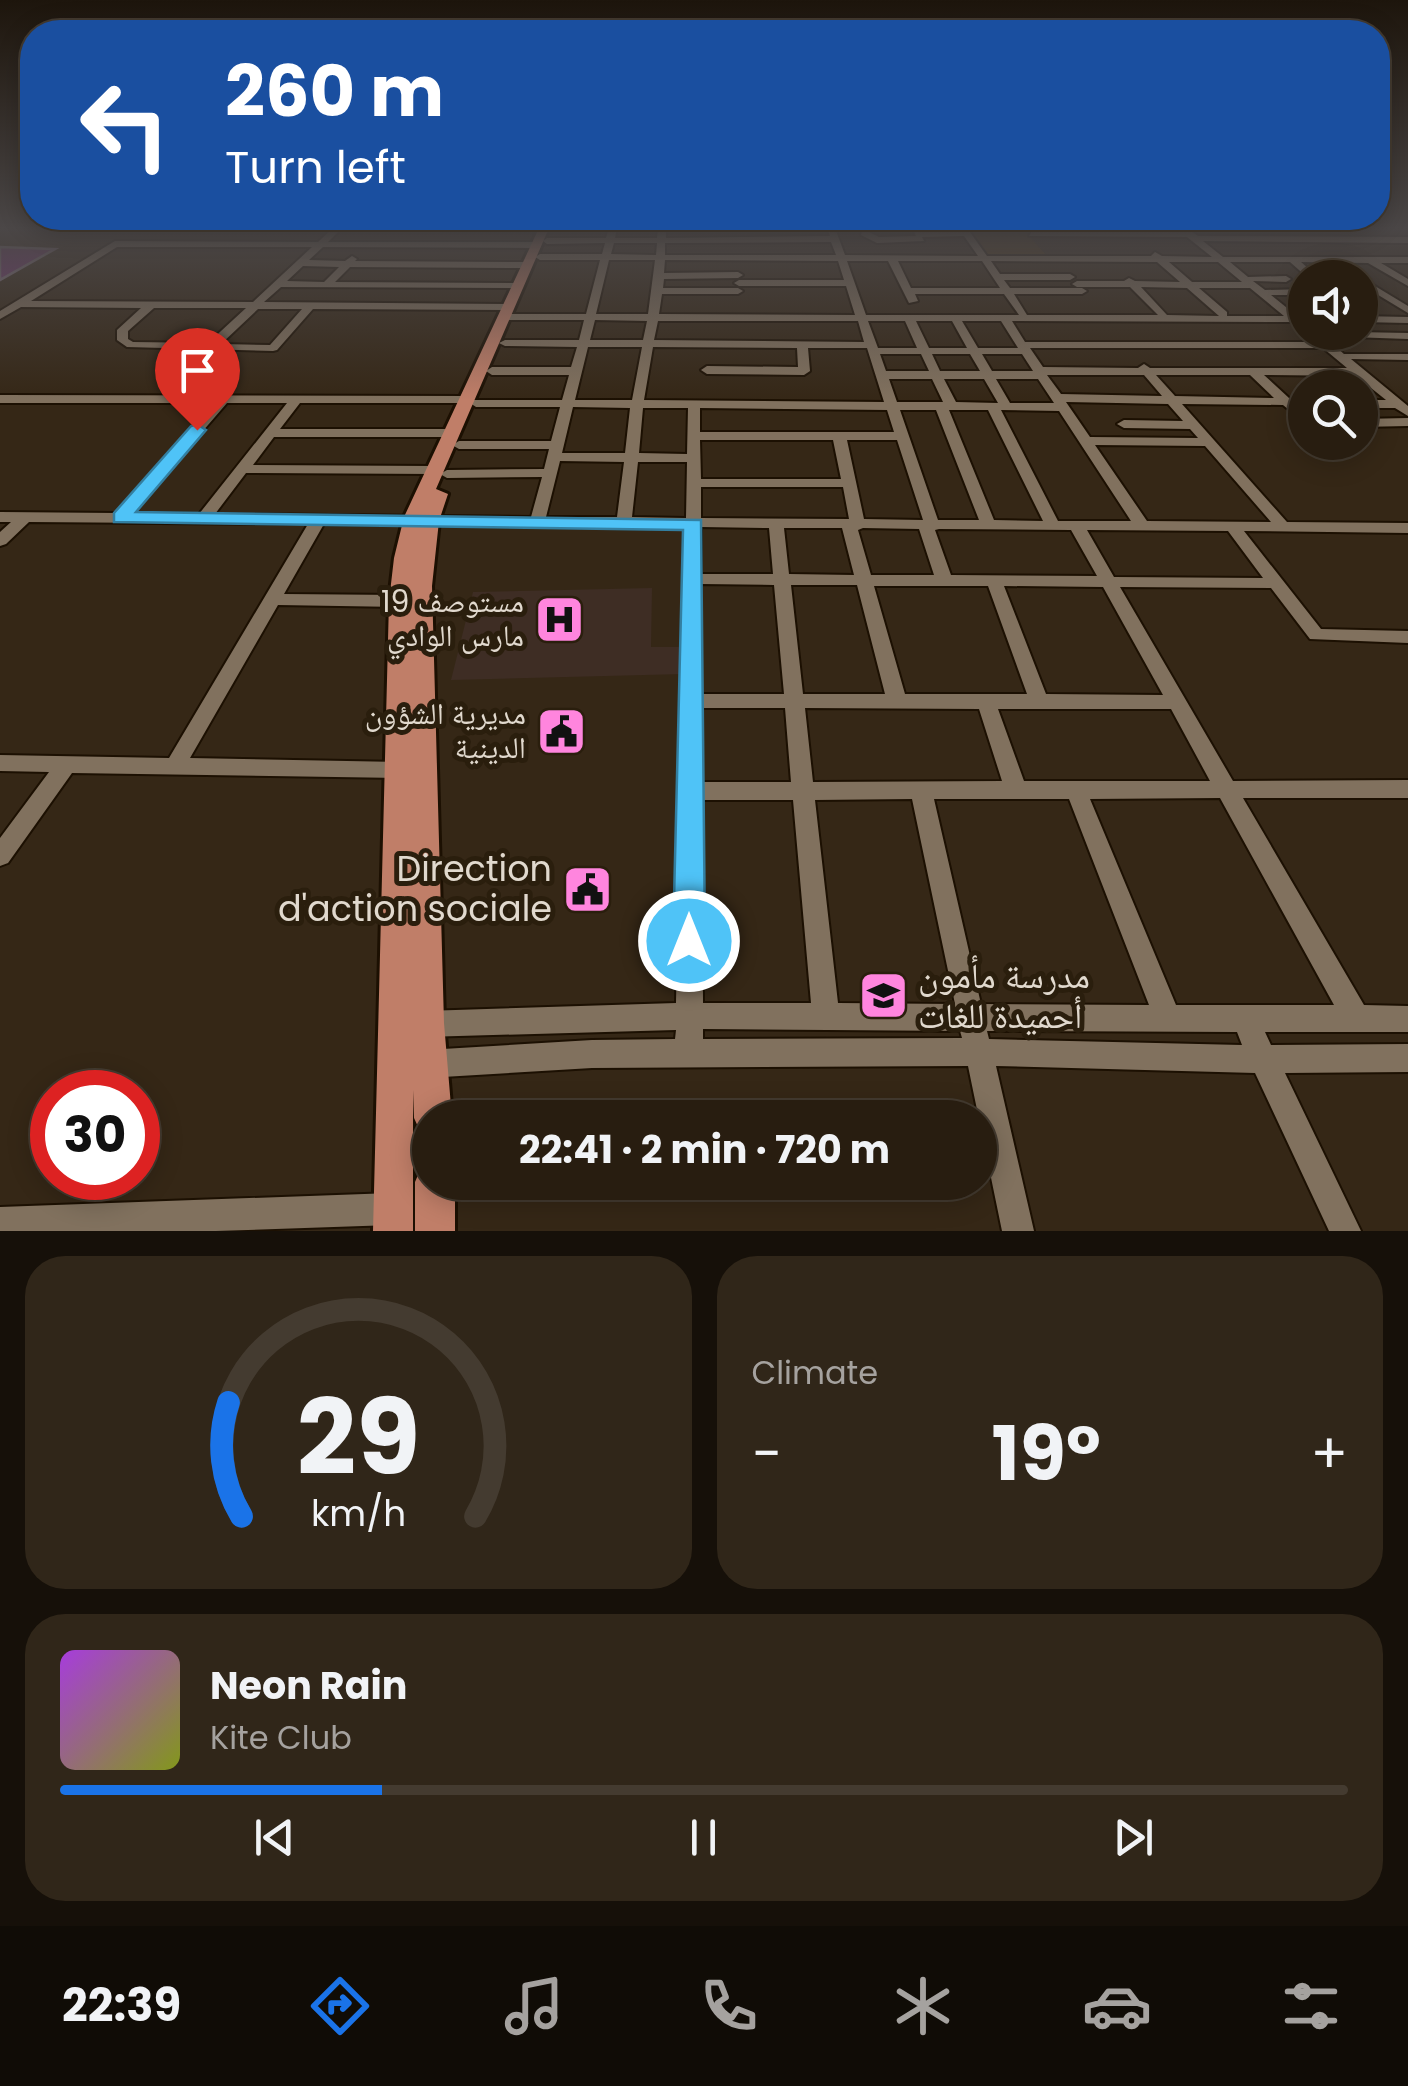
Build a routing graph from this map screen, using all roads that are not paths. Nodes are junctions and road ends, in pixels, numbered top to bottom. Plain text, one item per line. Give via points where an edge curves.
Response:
1 (49, 285) edge
2 (276, 285) edge
3 (457, 285) edge
4 (504, 285) edge
5 (522, 285) edge
6 (522, 285) edge
7 (532, 285) edge
8 (538, 285) edge
9 (600, 285) edge
10 (657, 285) edge
11 (714, 285) edge
12 (738, 285) edge
13 (794, 285) edge
14 (850, 285) edge
15 (904, 285) edge
16 (939, 285) edge
17 (1002, 285) edge
18 (1062, 285) edge
19 (1077, 285) edge
20 (1134, 285) edge
21 (1190, 285) edge
22 (1258, 285) edge
23 (1259, 285) edge
24 (658, 291) junction
25 (907, 291) junction
26 (941, 291) junction
27 (1006, 291) junction
28 (1269, 292) junction
29 (1288, 292) edge
30 (1378, 292) edge
31 (1378, 296) edge
32 (1384, 296) junction
33 (1408, 296) edge
34 (20, 304) junction
35 (152, 304) junction
36 (254, 306) junction
37 (310, 306) junction
38 (445, 307) junction
39 (1288, 309) edge
40 (1288, 309) edge
41 (738, 314) junction
42 (800, 314) junction
43 (1023, 314) junction
44 (1163, 314) junction
45 (1223, 314) junction
46 (592, 315) junction
47 (0, 316) edge
48 (652, 316) junction
49 (1102, 316) junction
50 (1378, 316) edge
51 (755, 318) junction
52 (1053, 318) junction
53 (1408, 318) edge
54 (1195, 319) junction
55 (1288, 319) edge
56 (862, 320) junction
57 (916, 320) junction
58 (1288, 320) edge
59 (959, 324) junction
60 (1008, 324) junction
61 (1378, 326) edge
62 (1378, 334) edge
63 (1390, 335) junction
64 (1408, 336) edge
65 (1288, 341) edge
66 (584, 343) junction
67 (647, 343) junction
68 (709, 344) junction
69 (759, 344) junction
70 (802, 345) junction
71 (1074, 345) junction
72 (1124, 345) junction
73 (1223, 345) junction
74 (212, 347) junction
75 (872, 348) junction
76 (1024, 348) junction
77 (1337, 350) edge
78 (1340, 350) edge
79 (925, 352) junction
80 (976, 352) junction
81 (1348, 356) junction
82 (1408, 357) edge
83 (492, 370) junction
84 (707, 370) junction
85 (1357, 370) edge
86 (576, 371) junction
87 (1148, 372) junction
88 (1252, 372) junction
89 (1288, 372) edge
90 (1040, 373) junction
91 (936, 375) junction
92 (990, 375) junction
93 (881, 376) junction
94 (1378, 386) edge
95 (2, 400) edge
96 (223, 400) junction
97 (296, 400) junction
98 (1174, 400) junction
99 (471, 402) junction
100 (1286, 402) joint
101 (1060, 403) junction
102 (1402, 403) edge
103 (567, 404) junction
104 (638, 405) junction
105 (700, 405) junction
106 (789, 405) junction
107 (890, 405) junction
108 (946, 406) junction
109 (999, 406) junction
110 (1378, 422) edge
111 (1408, 422) edge
112 (1124, 424) dead end
113 (1196, 425) junction
114 (270, 434) junction
115 (793, 436) junction
116 (838, 436) junction
117 (901, 436) junction
118 (455, 439) junction
119 (1086, 441) junction
120 (1210, 442) junction
121 (694, 447) junction
122 (633, 457) junction
123 (554, 459) junction
124 (243, 469) junction
125 (441, 472) junction
126 (694, 482) junction
127 (849, 483) junction
128 (0, 517) edge
129 (25, 517) junction
130 (121, 518) junction
131 (204, 518) junction
132 (319, 519) junction
133 (421, 521) junction
134 (537, 523) junction
135 (624, 524) junction
136 (694, 524) junction
137 (776, 525) junction
138 (853, 526) junction
139 (930, 526) junction
140 (990, 526) junction
141 (1053, 526) junction
142 (1076, 526) junction
143 (1142, 526) junction
144 (1232, 526) junction
145 (1282, 526) junction
146 (1408, 528) edge
147 (0, 541) edge
148 (692, 579) junction
149 (781, 579) junction
150 (862, 580) junction
151 (944, 580) junction
152 (994, 581) junction
153 (1107, 582) junction
154 (1277, 583) junction
155 (271, 600) junction
156 (400, 601) junction
157 (1408, 637) edge
158 (694, 700) junction
159 (794, 701) junction
160 (897, 701) junction
161 (986, 701) junction
162 (1039, 702) junction
163 (1174, 702) junction
164 (0, 763) edge
165 (66, 765) junction
166 (175, 766) junction
167 (400, 770) junction
168 (1408, 789) edge
169 (1016, 790) junction
170 (1076, 790) junction
171 (1224, 790) junction
172 (692, 791) junction
173 (804, 791) junction
174 (921, 791) junction
175 (0, 856) edge
176 (689, 1016) junction
177 (826, 1016) junction
178 (968, 1017) junction
179 (1356, 1018) junction
180 (1408, 1019) edge
181 (1168, 1020) junction
182 (1245, 1020) junction
183 (428, 1024) junction
184 (396, 1027) junction
185 (976, 1051) junction
186 (689, 1054) junction
187 (1408, 1058) edge
188 (1264, 1059) junction
189 (431, 1064) junction
190 (396, 1068) junction
191 (432, 1100) edge
192 (435, 1200) edge
193 (392, 1220) edge
194 (0, 1223) edge
195 (436, 1231) edge
196 (1018, 1231) edge
197 (1345, 1231) edge

1 - 34 street
2 - 36 street
3 - 38 street
4 - 38 street
5 - 83 main road
6 - 99 main road
7 - 66 street
8 - 46 street
9 - 46 street
10 - 24 street
11 - 24 street
12 - 41 street
13 - 42 street
14 - 56 street
15 - 25 street
16 - 26 street
17 - 27 street
18 - 27 street
19 - 49 street
20 - 44 street
21 - 45 street
22 - 39 street
23 - 28 street
24 - 48 street
25 - 26 street
25 - 57 street
26 - 27 street
27 - 43 street
28 - 29 street
28 - 40 street
30 - 32 street
31 - 32 street
32 - 33 street
32 - 53 street
34 - 35 street
34 - 47 street
35 - 36 street
35 - 74 street via 122,330 131,346
36 - 37 street
36 - 74 street
37 - 38 street
37 - 74 street via 272,348
41 - 42 street
41 - 48 street
42 - 56 street
43 - 49 street
43 - 57 street
44 - 45 street
44 - 49 street
45 - 55 street
46 - 48 street
46 - 66 street
48 - 51 street
48 - 67 street
49 - 52 street
49 - 54 street
49 - 72 street
50 - 53 street
51 - 56 street
51 - 69 street
52 - 60 street
52 - 71 street
54 - 58 street
54 - 73 street
56 - 57 street
56 - 75 street
57 - 59 street
57 - 79 street
59 - 60 street
59 - 80 street
60 - 76 street
61 - 63 street
62 - 63 street
63 - 64 street
65 - 73 street
66 - 67 street
66 - 86 street
67 - 68 street
67 - 104 street
68 - 69 street
68 - 84 street
69 - 70 street
70 - 75 street
70 - 84 street via 804,371
71 - 72 street
71 - 76 street
72 - 73 street
72 - 87 street
73 - 88 street
75 - 79 street
75 - 93 street
76 - 80 street
76 - 90 street
77 - 85 street
78 - 81 street
79 - 80 street
79 - 91 street
80 - 92 street
81 - 82 street
81 - 102 street
83 - 86 street
83 - 99 main road
84 - 105 street
86 - 103 street
87 - 88 street
87 - 90 street
87 - 98 street
88 - 89 street
88 - 100 street
90 - 92 street
90 - 101 street
91 - 92 street
91 - 93 street
91 - 108 street
92 - 109 street
93 - 107 street
94 - 102 street
95 - 96 street
96 - 97 street
96 - 130 street
97 - 99 street
97 - 114 street
98 - 100 street
98 - 101 street
98 - 113 street
99 - 103 street
99 - 118 main road
101 - 109 street
101 - 119 street
103 - 104 street
103 - 123 street
104 - 105 street
104 - 122 street
105 - 106 street
105 - 121 street
106 - 107 street
106 - 115 street
107 - 108 street
107 - 117 street
108 - 109 street
108 - 140 street
109 - 141 street
110 - 111 street
112 - 113 street
113 - 120 street
114 - 118 street
114 - 124 street
115 - 116 street
115 - 121 street
116 - 117 street
116 - 127 street
117 - 139 street
118 - 123 street
118 - 125 main road
119 - 120 street
119 - 143 street
120 - 145 street
121 - 122 street
121 - 126 street
122 - 123 street
122 - 135 street
123 - 125 street
123 - 134 street
124 - 125 street
124 - 131 street
125 - 133 main road
126 - 127 street
126 - 136 street
127 - 138 street
128 - 129 street
129 - 130 street
129 - 147 street
130 - 131 street
131 - 132 street
132 - 133 street
132 - 155 street
133 - 134 street
133 - 156 main road
133 - 183 main road
134 - 135 street
135 - 136 street
136 - 137 street
136 - 148 street
137 - 138 street
137 - 149 street
138 - 139 street
138 - 150 street
139 - 140 street
139 - 151 street
140 - 141 street
141 - 142 street
142 - 143 street
142 - 153 street
143 - 144 street
144 - 145 street
144 - 154 street
145 - 146 street
148 - 149 street
148 - 158 street
149 - 150 street
149 - 159 street
150 - 151 street
150 - 160 street
151 - 152 street
152 - 153 street
152 - 162 street
153 - 154 street
153 - 163 street
154 - 157 street via 1316,635
155 - 156 street
155 - 166 street
156 - 167 main road
158 - 159 street
158 - 172 street
159 - 160 street
159 - 173 street
160 - 161 street
161 - 162 street
161 - 169 street
162 - 163 street
163 - 171 street
164 - 165 street
165 - 166 street
165 - 175 street
166 - 167 street
167 - 184 main road
168 - 171 street
169 - 170 street
169 - 174 street
170 - 171 street
170 - 181 street
171 - 179 street
172 - 173 street
172 - 176 street
173 - 174 street
173 - 177 street
174 - 178 street
176 - 177 street
176 - 183 street
176 - 186 street
177 - 178 street
178 - 181 street
178 - 185 street
179 - 180 street
179 - 182 street
181 - 182 street
182 - 188 street
183 - 184 street
183 - 189 main road
184 - 190 main road
185 - 186 street
185 - 188 street
185 - 196 street
186 - 189 street
187 - 188 street
188 - 197 street
189 - 190 street
189 - 191 main road
190 - 193 main road
192 - 195 main road
193 - 194 street

